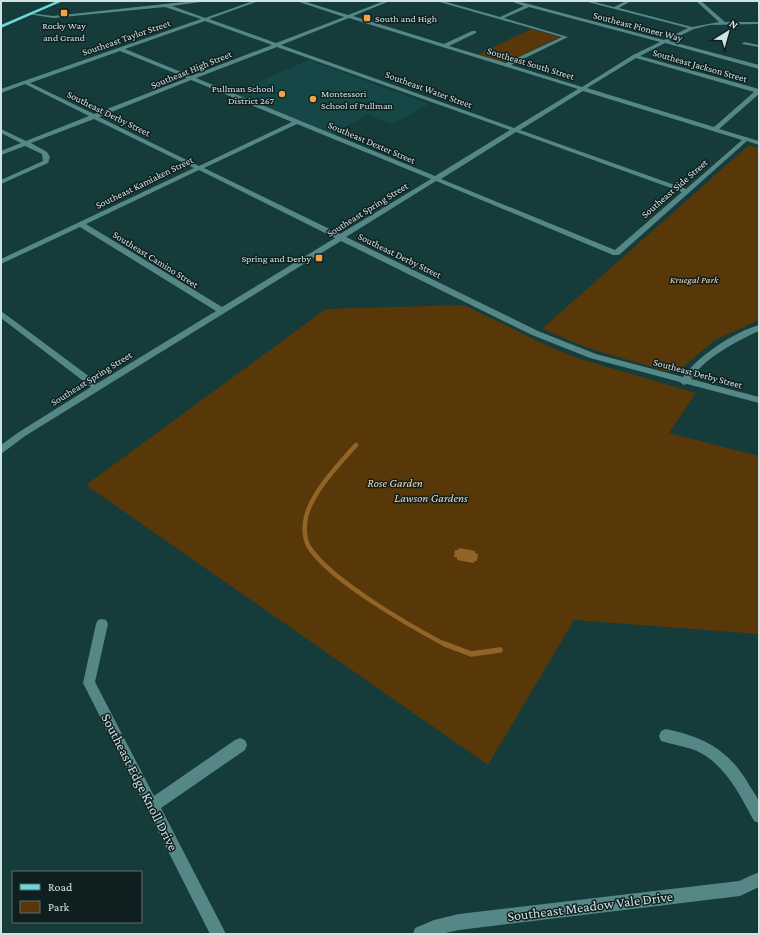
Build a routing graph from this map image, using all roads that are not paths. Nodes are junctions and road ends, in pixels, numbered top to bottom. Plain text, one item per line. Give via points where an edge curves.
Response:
1 (61, 1) edge
2 (206, 1) edge
3 (257, 1) edge
4 (298, 1) edge
5 (317, 1) edge
6 (388, 1) edge
7 (438, 1) edge
8 (512, 1) edge
9 (586, 1) edge
10 (629, 1) edge
11 (698, 1) edge
12 (309, 4) junction
13 (165, 5) junction
14 (527, 6) junction
15 (615, 8) junction
16 (30, 14) junction
17 (349, 16) junction
18 (501, 18) junction
19 (204, 20) junction
20 (759, 23) edge
21 (724, 24) junction
22 (1, 27) edge
23 (692, 28) junction
24 (474, 32) dead end
25 (662, 41) junction
26 (744, 42) dead end
27 (276, 45) junction
28 (444, 46) junction
29 (759, 46) edge
30 (120, 49) junction
31 (635, 56) junction
32 (506, 65) junction
33 (759, 67) edge
34 (191, 78) junction
35 (24, 82) junction
36 (582, 88) junction
37 (1, 91) edge
38 (759, 91) edge
39 (93, 117) junction
40 (296, 122) junction
41 (715, 129) junction
42 (516, 130) junction
43 (1, 131) edge
44 (746, 139) junction
45 (27, 143) junction
46 (759, 143) edge
47 (1, 153) edge
48 (197, 168) junction
49 (435, 179) junction
50 (1, 182) edge
51 (686, 191) junction
52 (80, 224) junction
53 (341, 238) junction
54 (616, 253) joint
55 (1, 262) edge
56 (222, 311) junction
57 (1, 314) edge
58 (759, 328) edge
59 (684, 382) junction
60 (97, 387) junction
61 (759, 400) edge
62 (1, 450) edge
63 (102, 624) dead end
64 (666, 736) dead end
65 (240, 746) dead end
66 (152, 806) junction
67 (759, 816) edge
68 (759, 879) edge
69 (218, 934) edge
70 (421, 934) edge

1 - 16 main road
2 - 13 street
3 - 19 street, Southeast Taylor Street
4 - 12 street, Southeast South Street
5 - 12 street
6 - 17 street, Southeast High Street
7 - 18 street
8 - 14 street, Southeast Pioneer Way
9 - 15 street
10 - 15 street
11 - 21 street
12 - 17 street, Southeast South Street
13 - 16 street via 53,17
13 - 19 street, Southeast Water Street
14 - 18 street
14 - 25 street, Southeast Pioneer Way
15 - 23 street
16 - 22 main road
17 - 27 street, Southeast High Street
17 - 28 street, Southeast South Street
18 - 32 street via 566,37
19 - 27 street, Southeast Water Street
19 - 30 street, Southeast Taylor Street
20 - 21 street, Southeast Spring Street
21 - 23 street, Southeast Spring Street
23 - 25 street, Southeast Spring Street
24 - 28 street
25 - 31 street, Southeast Spring Street
25 - 33 street, Southeast Pioneer Way
26 - 29 street
27 - 34 street, Southeast High Street
27 - 42 street, Southeast Water Street
28 - 32 street, Southeast South Street
30 - 34 street, Southeast Dexter Street
30 - 35 street, Southeast Taylor Street
31 - 36 street, Southeast Spring Street
31 - 38 street, Southeast Jackson Street
32 - 36 street, Southeast South Street
34 - 39 street, Southeast High Street
34 - 40 street, Southeast Dexter Street
35 - 37 street, Southeast Taylor Street
35 - 39 street, Southeast Derby Street
36 - 41 street, Southeast South Street
36 - 42 street, Southeast Spring Street
38 - 41 street
39 - 45 street, Southeast High Street
39 - 48 street, Southeast Derby Street
40 - 48 street, Southeast Kamiaken Street
40 - 49 street, Southeast Dexter Street
41 - 44 street, Southeast South Street
42 - 49 street, Southeast Spring Street
42 - 51 street, Southeast Water Street
43 - 45 street
44 - 46 street, Southeast South Street
44 - 51 street, Southeast Side Street
45 - 47 street, Southeast High Street
45 - 50 street via 48,156 46,162
48 - 52 street, Southeast Kamiaken Street
48 - 53 street, Southeast Derby Street
49 - 53 street, Southeast Spring Street
49 - 54 street, Southeast Dexter Street
51 - 54 street, Southeast Side Street
52 - 55 street, Southeast Kamiaken Street
52 - 56 street, Southeast Camino Street
53 - 56 street, Southeast Spring Street
53 - 59 street, Southeast Derby Street via 535,333 593,356
56 - 60 street, Southeast Spring Street
57 - 60 street
58 - 59 street via 726,345 688,374
59 - 61 street, Southeast Derby Street
60 - 62 street, Southeast Spring Street
63 - 66 street, Southeast Edge Knoll Drive via 89,684
64 - 67 street via 702,745 722,760 736,776
65 - 66 street
66 - 69 street, Southeast Edge Knoll Drive
68 - 70 street, Southeast Meadow Vale Drive via 740,888 459,922

